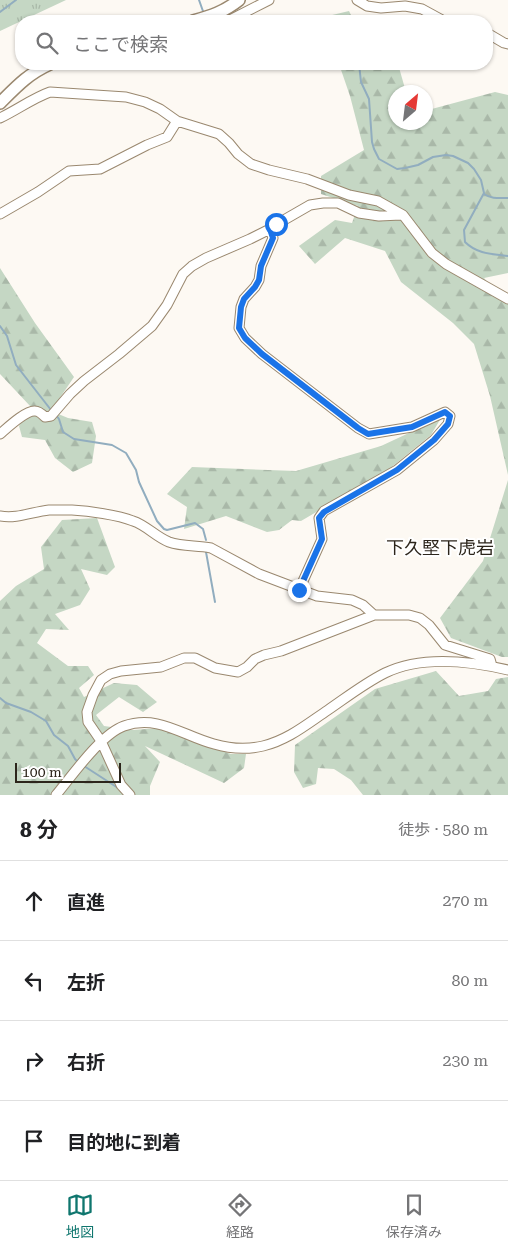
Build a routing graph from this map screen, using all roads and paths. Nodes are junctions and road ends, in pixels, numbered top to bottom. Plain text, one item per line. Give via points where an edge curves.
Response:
1 (239, 0) edge
2 (269, 0) edge
3 (357, 0) edge
4 (214, 15) edge
5 (240, 15) edge
6 (433, 15) edge
7 (493, 37) edge
8 (508, 44) edge
9 (37, 70) edge
10 (0, 103) edge
11 (0, 118) edge
12 (177, 121) junction
13 (0, 214) edge
14 (403, 215) junction
15 (270, 229) junction
16 (508, 299) edge
17 (0, 434) edge
18 (0, 516) edge
19 (299, 590) junction
20 (374, 614) junction
21 (492, 666) junction
22 (508, 670) edge
23 (102, 741) junction
24 (56, 795) edge
25 (130, 795) edge

1 - 4 main road
2 - 5 street
3 - 6 street via 367,6 405,6
7 - 8 street
9 - 10 main road
11 - 12 street via 50,92 126,97 145,102
12 - 13 street via 166,138 100,168 69,171
12 - 14 street via 219,134 251,164 378,201
14 - 15 street via 359,213 338,203 323,203 302,208
14 - 16 street via 432,252 446,264
15 - 17 street via 188,268 168,305 152,326 84,381 53,413 45,417 32,410
15 - 19 street via 273,238 261,266 259,280 241,307 239,328 245,338 368,434 412,427 445,412 450,416 448,424 434,440 397,470 324,512 319,518 322,539
18 - 19 street via 10,518 48,510 72,510 133,521 170,542 211,548 259,574
19 - 20 street via 317,596 352,600
20 - 21 street via 420,618 445,645 490,659
20 - 23 street via 281,651 264,654 238,672 215,668 195,658 184,658 161,667 110,674 101,680 87,712 88,722
21 - 22 street
21 - 23 street via 450,661 417,663 387,672 299,731 260,747 236,749 214,744 154,722 132,723 113,731
23 - 24 street
23 - 25 street via 121,785

